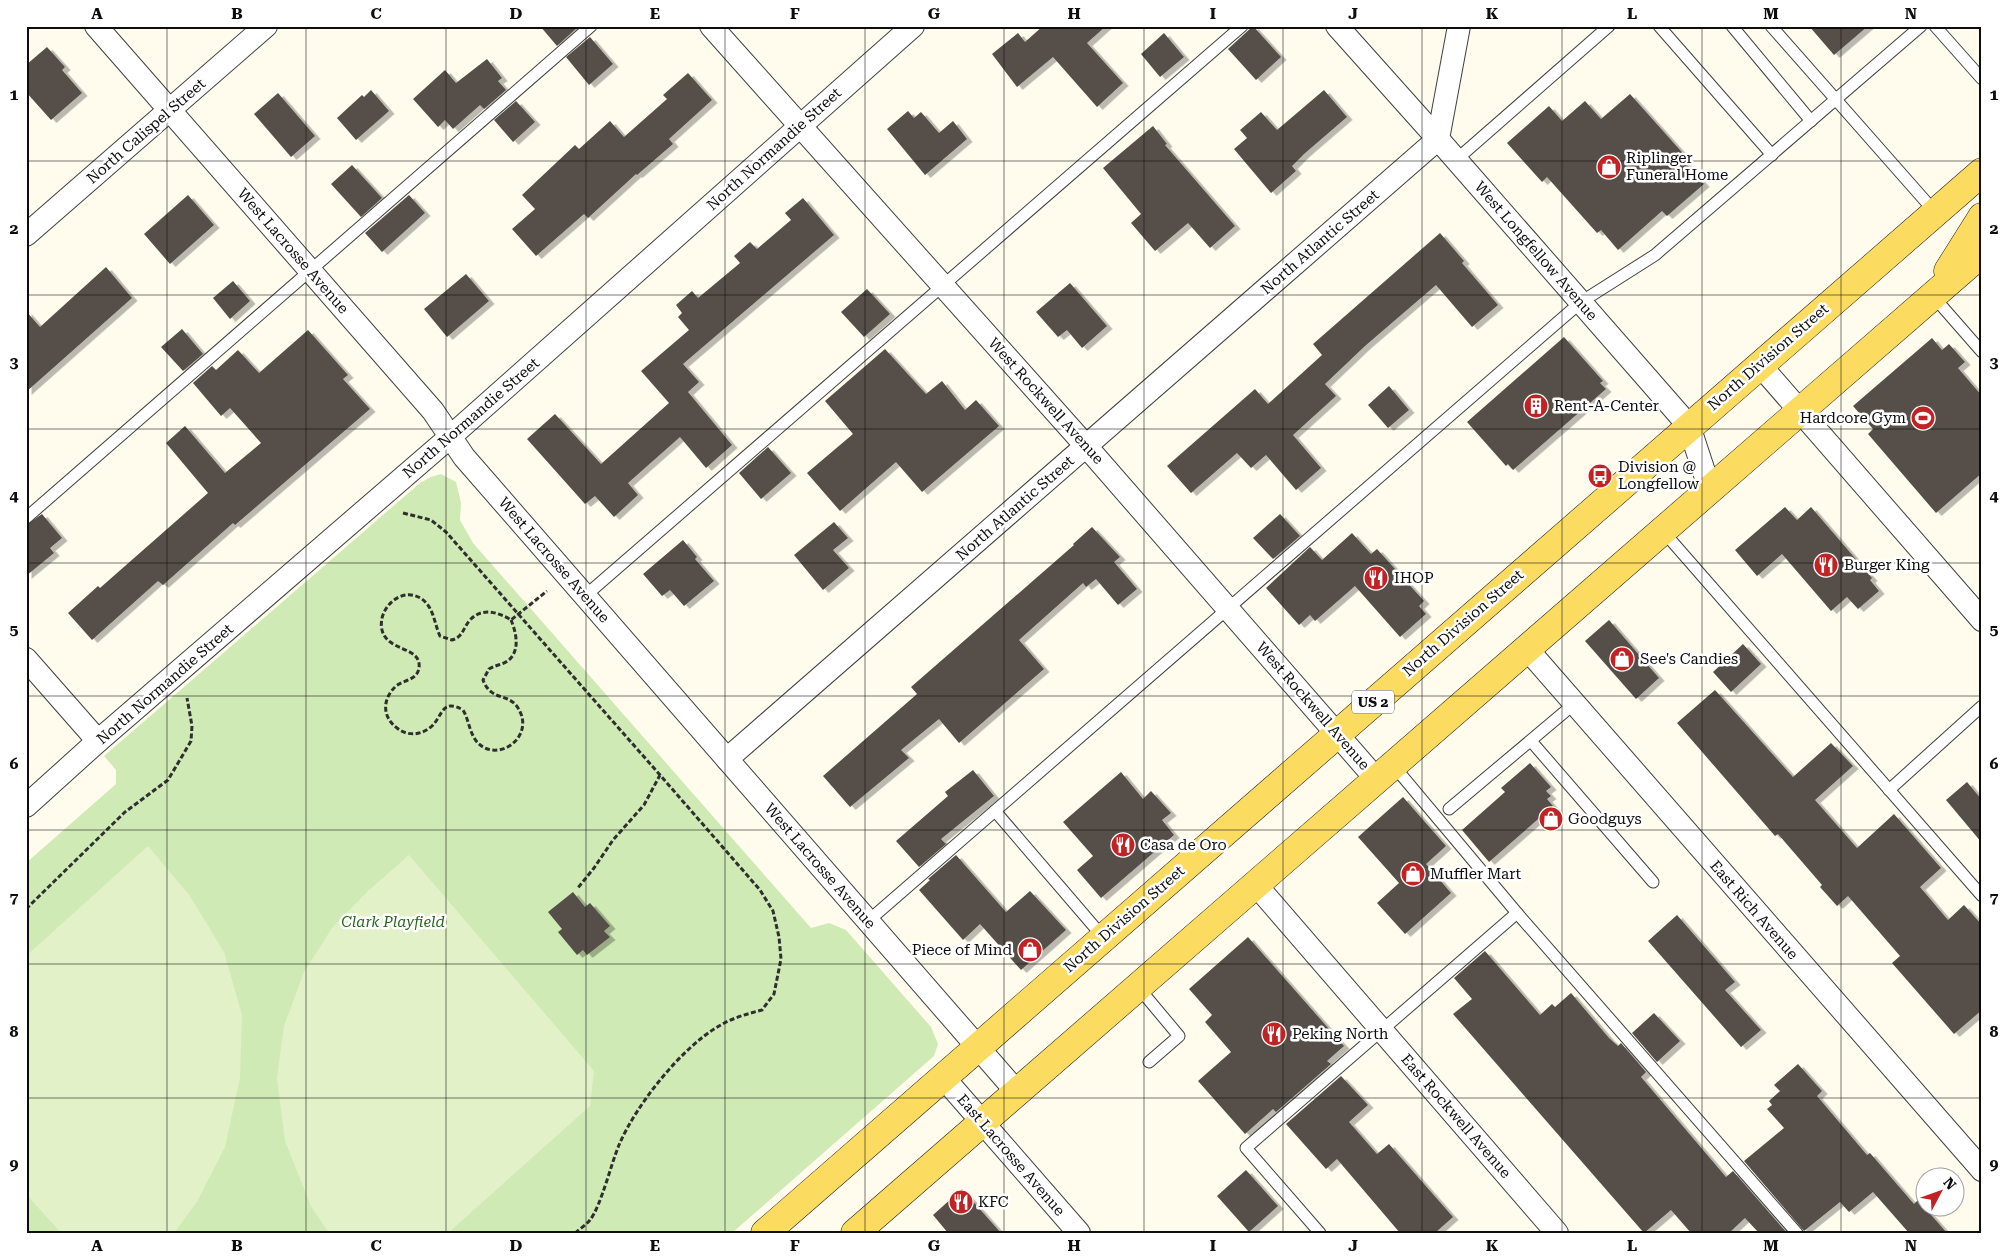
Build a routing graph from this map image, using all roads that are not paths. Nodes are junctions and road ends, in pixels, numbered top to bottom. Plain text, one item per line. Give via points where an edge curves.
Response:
1 (96, 26) edge
2 (266, 26) edge
3 (590, 26) edge
4 (711, 26) edge
5 (913, 26) edge
6 (1242, 26) edge
7 (1337, 26) edge
8 (1459, 26) edge
9 (1609, 26) edge
10 (1659, 26) edge
11 (1732, 26) edge
12 (1771, 26) edge
13 (1921, 26) edge
14 (1935, 26) edge
15 (1982, 79) edge
16 (1835, 100) junction
17 (170, 110) junction
18 (1811, 121) junction
19 (799, 126) junction
20 (1438, 139) junction
21 (1772, 154) junction
22 (1456, 160) junction
23 (1982, 172) edge
24 (1935, 212) junction
25 (1982, 217) edge
26 (26, 236) edge
27 (1982, 253) edge
28 (311, 271) junction
29 (942, 286) junction
30 (1933, 296) junction
31 (1581, 302) junction
32 (1982, 352) edge
33 (1759, 364) junction
34 (1799, 412) junction
35 (1689, 426) junction
36 (450, 436) junction
37 (1086, 446) junction
38 (1710, 490) junction
39 (26, 518) edge
40 (1662, 530) junction
41 (585, 596) junction
42 (1229, 609) junction
43 (1982, 620) edge
44 (1527, 649) junction
45 (26, 658) edge
46 (1574, 704) junction
47 (1982, 706) edge
48 (1337, 733) junction
49 (1531, 741) junction
50 (98, 742) junction
51 (727, 759) junction
52 (1385, 772) junction
53 (1889, 790) junction
54 (26, 806) edge
55 (1449, 809) dead end
56 (995, 811) junction
57 (1653, 882) dead end
58 (1256, 885) junction
59 (1982, 896) edge
60 (1517, 913) junction
61 (867, 922) junction
62 (1103, 937) junction
63 (1138, 987) junction
64 (1381, 1030) junction
65 (977, 1047) junction
66 (1149, 1062) dead end
67 (943, 1077) junction
68 (1016, 1091) junction
69 (981, 1122) junction
70 (1982, 1170) edge
71 (765, 1233) edge
72 (854, 1233) edge
73 (1079, 1233) edge
74 (1320, 1233) edge
75 (1557, 1233) edge
76 (1797, 1233) edge

1 - 17 street, West Lacrosse Avenue
2 - 17 street, North Calispel Street
3 - 28 lane
4 - 19 street, West Rockwell Avenue
5 - 19 street, North Normandie Street
6 - 29 lane
7 - 20 street, West Longfellow Avenue
8 - 20 street
9 - 22 lane
10 - 21 lane
11 - 18 lane
12 - 16 lane
13 - 16 lane
14 - 15 lane
16 - 18 lane
16 - 24 lane
17 - 26 street, North Calispel Street
17 - 28 street, West Lacrosse Avenue
18 - 21 lane
19 - 29 street, West Rockwell Avenue
19 - 36 street, North Normandie Street
20 - 22 street, West Longfellow Avenue
20 - 37 street, North Atlantic Street
21 - 31 lane via 1655,255
22 - 31 street, West Longfellow Avenue
23 - 24 main road, North Division Street / US 2
24 - 33 main road, North Division Street / US 2
25 - 30 main road
27 - 30 main road
28 - 36 street, West Lacrosse Avenue via 433,411
28 - 39 lane
29 - 37 street, West Rockwell Avenue
29 - 41 lane
30 - 32 lane
30 - 34 main road
31 - 35 street, West Longfellow Avenue
31 - 42 lane
33 - 34 street
33 - 35 main road, North Division Street / US 2
34 - 38 main road
34 - 43 street
35 - 38 street, West Longfellow Avenue
35 - 48 main road, North Division Street / US 2
36 - 41 street, West Lacrosse Avenue via 464,457
36 - 50 street, North Normandie Street
37 - 42 street, West Rockwell Avenue
37 - 51 street, North Atlantic Street
38 - 40 main road
40 - 44 main road
40 - 53 lane
41 - 51 street, West Lacrosse Avenue
42 - 48 street, West Rockwell Avenue
42 - 56 lane
44 - 46 street, East Rich Avenue
44 - 52 main road
45 - 50 street
46 - 49 lane
46 - 70 street, East Rich Avenue
47 - 53 lane
48 - 52 street, West Rockwell Avenue
48 - 62 main road, North Division Street / US 2
49 - 55 lane
49 - 57 lane
50 - 54 street, North Normandie Street
51 - 61 street, West Lacrosse Avenue
52 - 58 main road
52 - 60 lane
53 - 59 lane
56 - 61 lane
56 - 62 lane
58 - 63 main road
58 - 64 street, East Rockwell Avenue
60 - 64 lane
60 - 76 lane
61 - 65 street, West Lacrosse Avenue
62 - 65 main road, North Division Street / US 2
63 - 66 lane via 1179,1036
63 - 68 main road
64 - 74 lane via 1246,1148
64 - 75 street, East Rockwell Avenue
65 - 67 main road, North Division Street / US 2
65 - 68 street, West Lacrosse Avenue
67 - 69 street, East Lacrosse Avenue
67 - 71 main road, North Division Street / US 2
68 - 69 main road
69 - 72 main road
69 - 73 street, East Lacrosse Avenue

